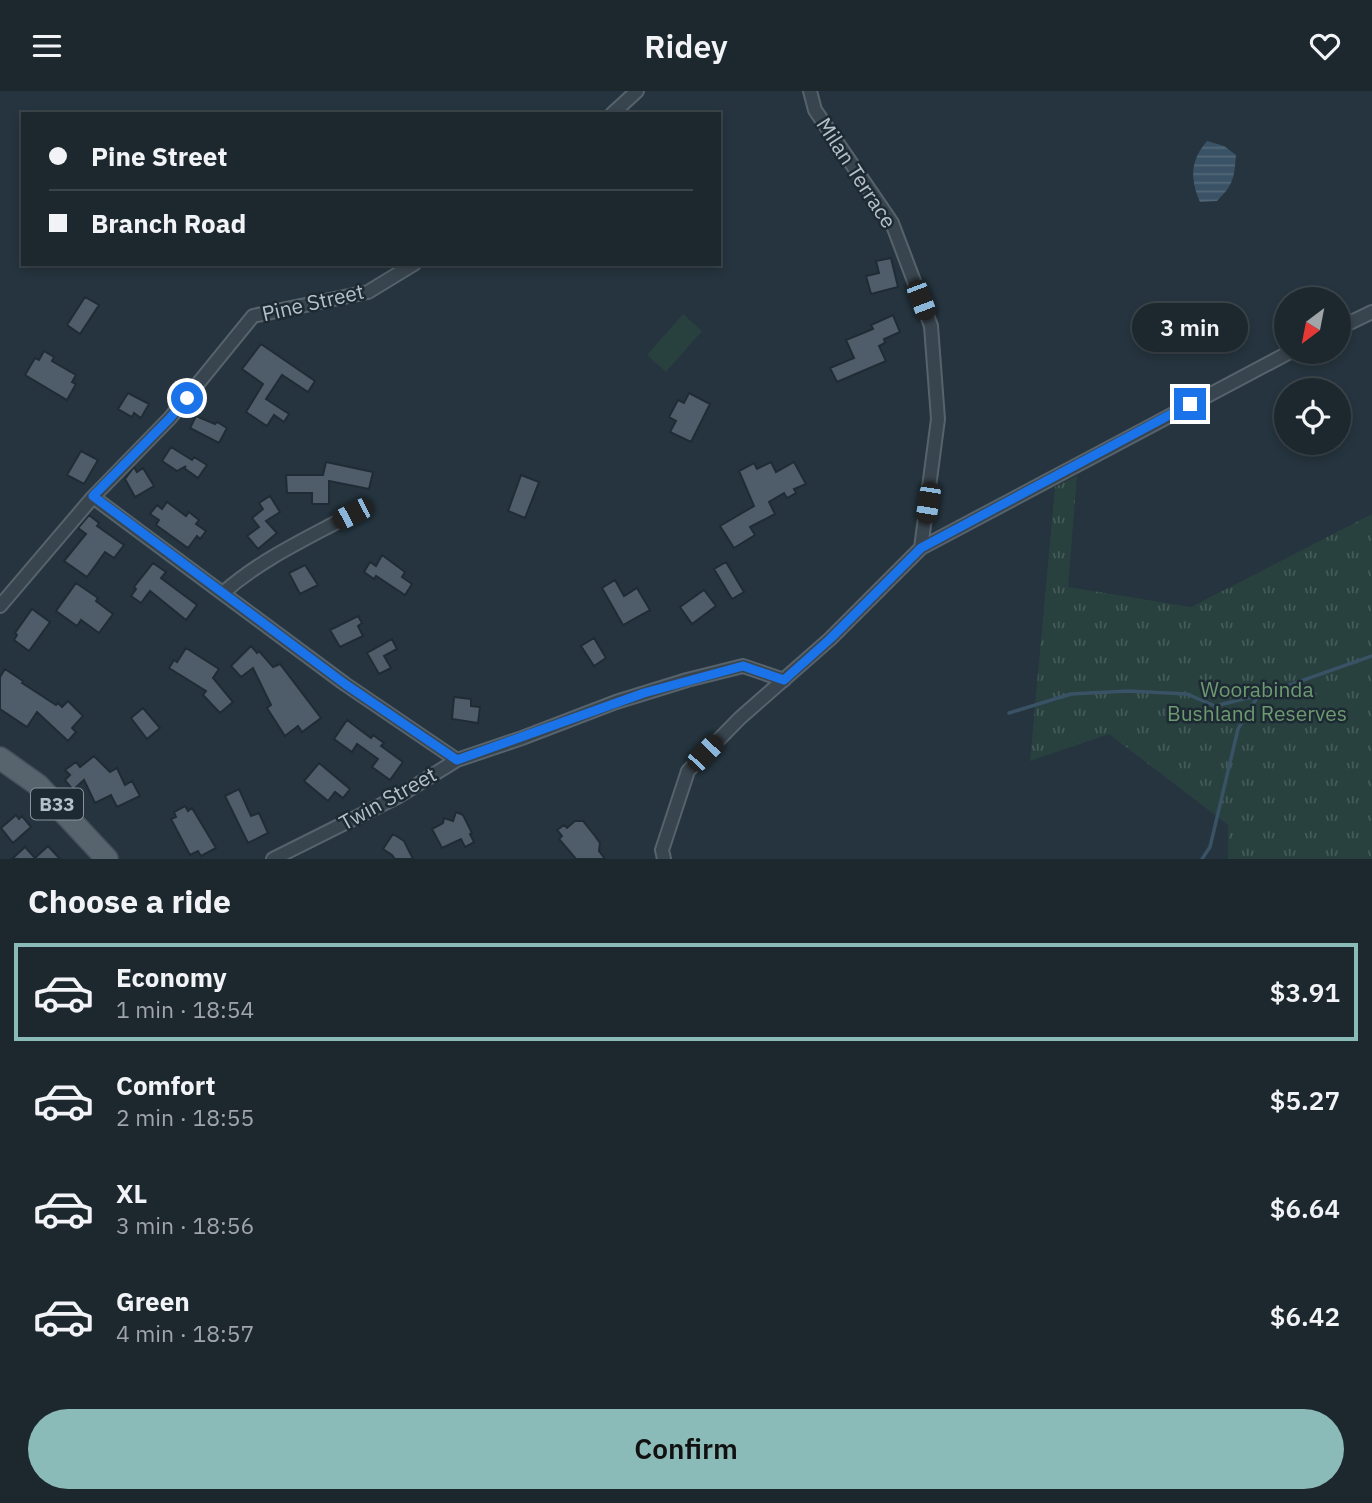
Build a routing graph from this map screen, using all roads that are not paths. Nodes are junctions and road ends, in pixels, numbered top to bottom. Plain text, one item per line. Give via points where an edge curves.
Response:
1 (637, 91) edge
2 (810, 91) edge
3 (614, 112) edge
4 (411, 266) edge
5 (1372, 312) edge
6 (1351, 322) edge
7 (1274, 360) edge
8 (93, 496) junction
9 (352, 514) dead end
10 (921, 548) junction
11 (223, 593) junction
12 (0, 606) edge
13 (784, 680) junction
14 (0, 758) edge
15 (457, 760) junction
16 (107, 859) edge
17 (273, 859) edge
18 (664, 859) edge

1 - 3 street
2 - 10 street, Milan Terrace via 815,110 892,223 931,326 938,419
4 - 8 street, Pine Street via 368,292 253,316 170,418
5 - 6 street
7 - 10 street
8 - 11 street
8 - 12 street, Pine Street
9 - 11 street via 286,549
10 - 13 street
11 - 15 street
13 - 15 street, Twin Street via 743,666 644,693
13 - 18 street via 688,771 662,850
14 - 16 main road, B33 via 38,785
15 - 17 street, Twin Street via 399,796

